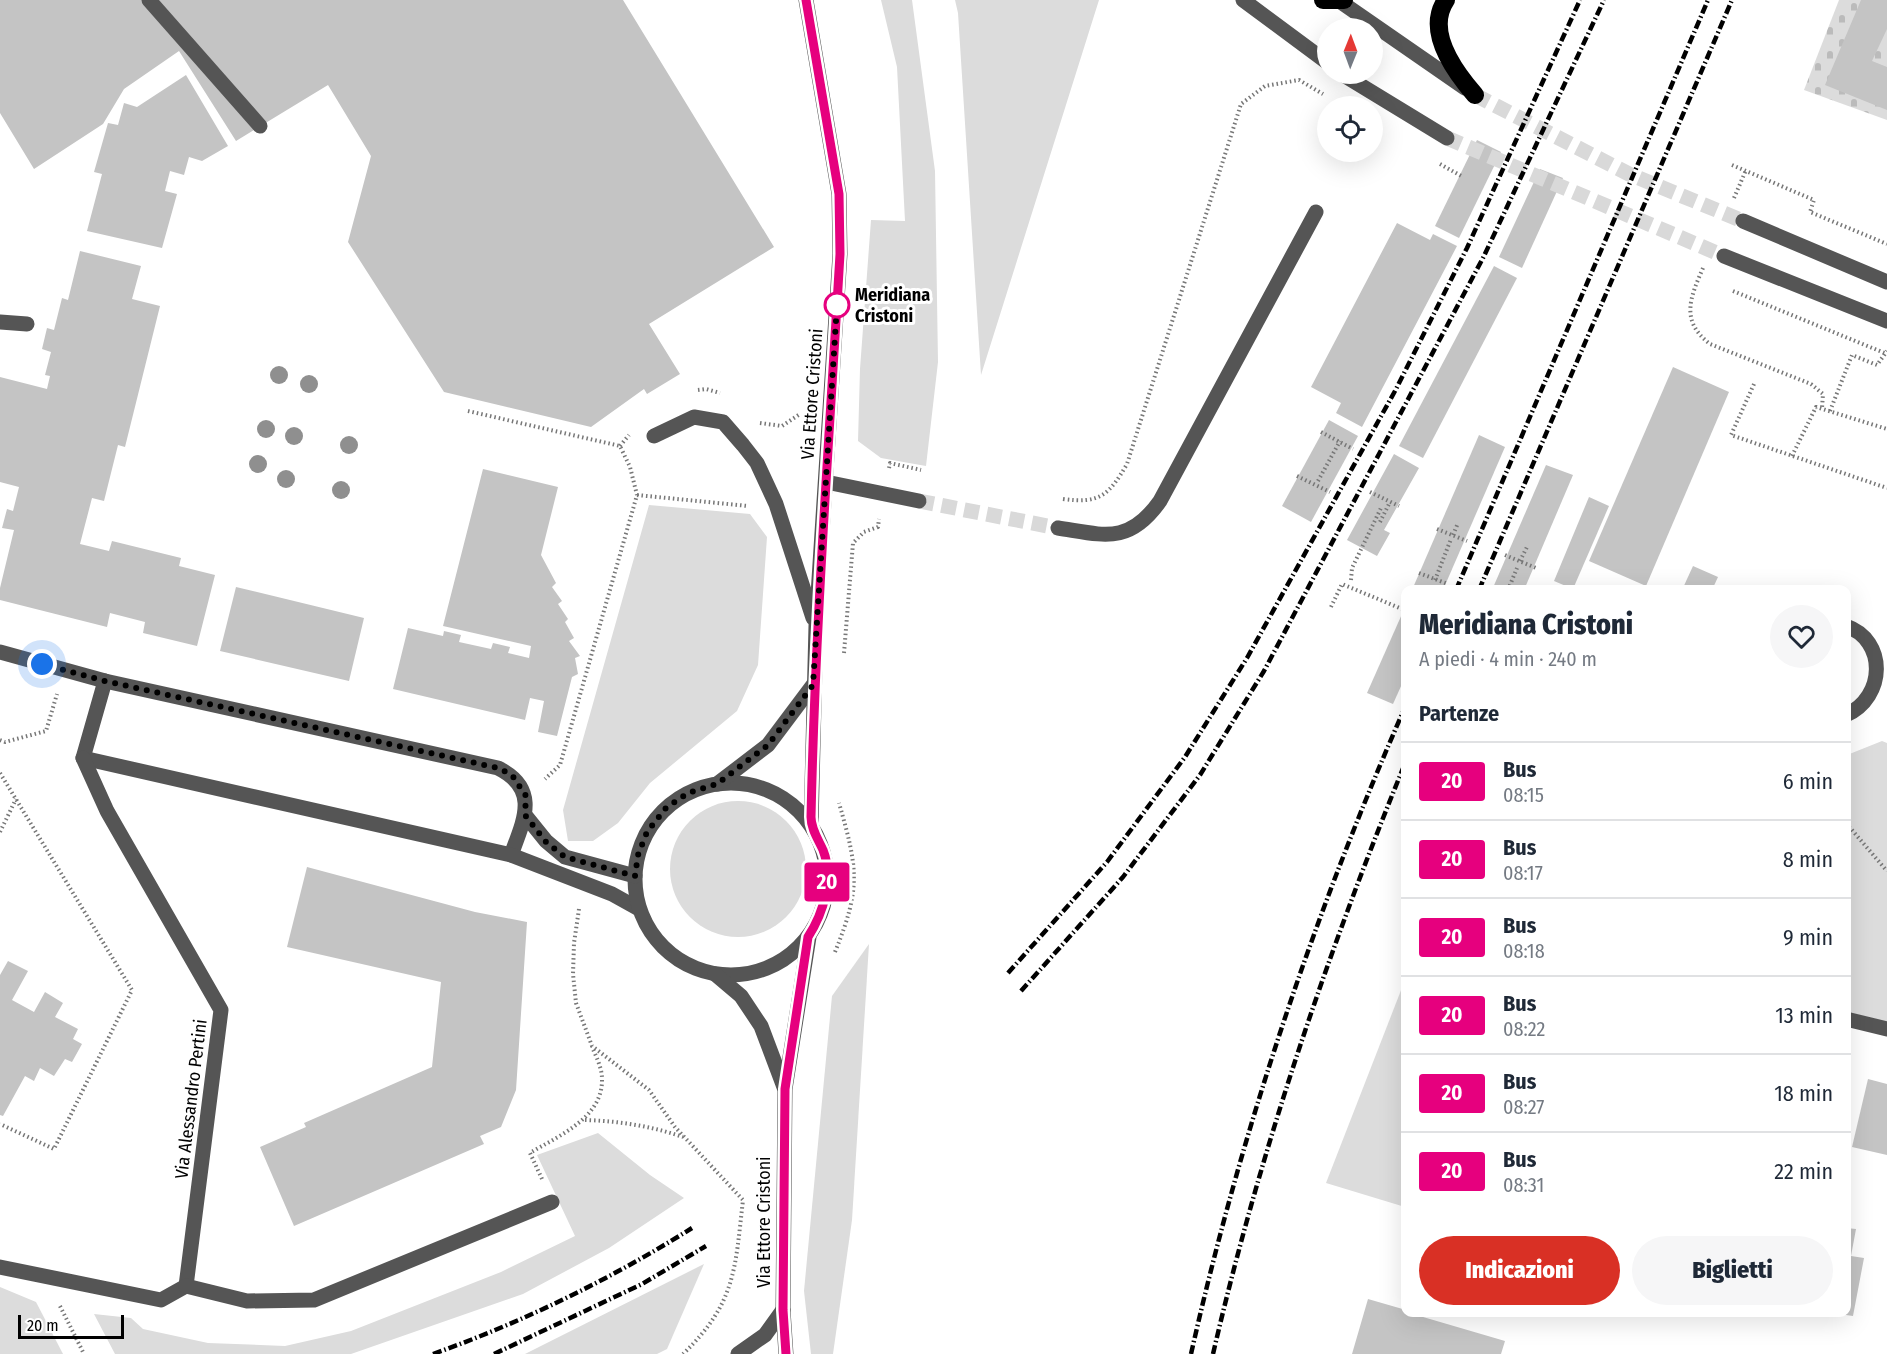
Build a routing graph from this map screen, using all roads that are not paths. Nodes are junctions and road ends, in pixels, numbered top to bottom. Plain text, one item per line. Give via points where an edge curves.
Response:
1 (149, 0) edge
2 (806, 0) edge
3 (1243, 0) edge
4 (1323, 0) edge
5 (1339, 0) edge
6 (1344, 0) edge
7 (1446, 0) edge
8 (1317, 55) edge
9 (1358, 84) edge
10 (1475, 95) joint
11 (260, 126) dead end
12 (1447, 138) tunnel mouth
13 (1316, 212) dead end
14 (1743, 221) tunnel mouth
15 (1724, 256) tunnel mouth
16 (1887, 282) edge
17 (1887, 321) edge
18 (0, 322) edge
19 (27, 324) dead end
20 (654, 436) dead end
21 (826, 482) junction
22 (919, 501) tunnel mouth
23 (1058, 528) tunnel mouth
24 (816, 626) junction
25 (1851, 629) edge
26 (0, 652) edge
27 (105, 681) junction
28 (813, 685) junction
29 (1882, 688) edge
30 (1851, 712) edge
31 (83, 758) junction
32 (717, 784) junction
33 (525, 815) junction
34 (811, 825) junction
35 (511, 855) junction
36 (635, 876) junction
37 (639, 909) junction
38 (808, 937) junction
39 (715, 974) junction
40 (1851, 1020) edge
41 (1887, 1029) edge
42 (785, 1089) junction
43 (552, 1203) road end
44 (0, 1267) edge
45 (186, 1286) junction
46 (783, 1310) junction
47 (738, 1354) edge
48 (786, 1354) edge

1 - 11 street
2 - 21 street, Via Ettore Cristoni via 839,194 840,254
3 - 8 street
4 - 5 highway
5 - 6 highway
5 - 10 street
7 - 10 highway via 1441,7 1441,40 1456,73
9 - 12 street
13 - 23 street via 1149,517 1130,530 1100,536
14 - 16 street
15 - 17 street
18 - 19 street
20 - 24 street via 694,417 723,422 743,445 757,463 776,504
21 - 22 street
21 - 24 street, Via Ettore Cristoni
24 - 28 street, Via Ettore Cristoni
25 - 29 street via 1873,647
26 - 27 street
27 - 31 street
27 - 33 street via 498,768 512,775 526,796
28 - 32 street via 768,745
28 - 34 street, Via Ettore Cristoni
29 - 30 street
31 - 35 street
31 - 45 street, Via Alessandro Pertini via 107,811 221,1010
32 - 34 street via 745,784 768,790 792,805
32 - 36 street via 688,793 666,808 647,832
33 - 35 street
33 - 36 street via 546,842 565,857
34 - 38 street via 824,853 827,887 819,920
35 - 37 street via 612,894
36 - 37 street
37 - 39 street via 653,936 668,953 685,964
38 - 39 street via 777,964 755,973
38 - 42 street, Via Ettore Cristoni
39 - 42 street, Via Ettore Cristoni via 741,996 760,1026
40 - 41 street
42 - 46 street, Via Ettore Cristoni
43 - 45 street via 314,1300 248,1301
44 - 45 street via 161,1300
46 - 47 street via 765,1335
46 - 48 street, Via Ettore Cristoni

